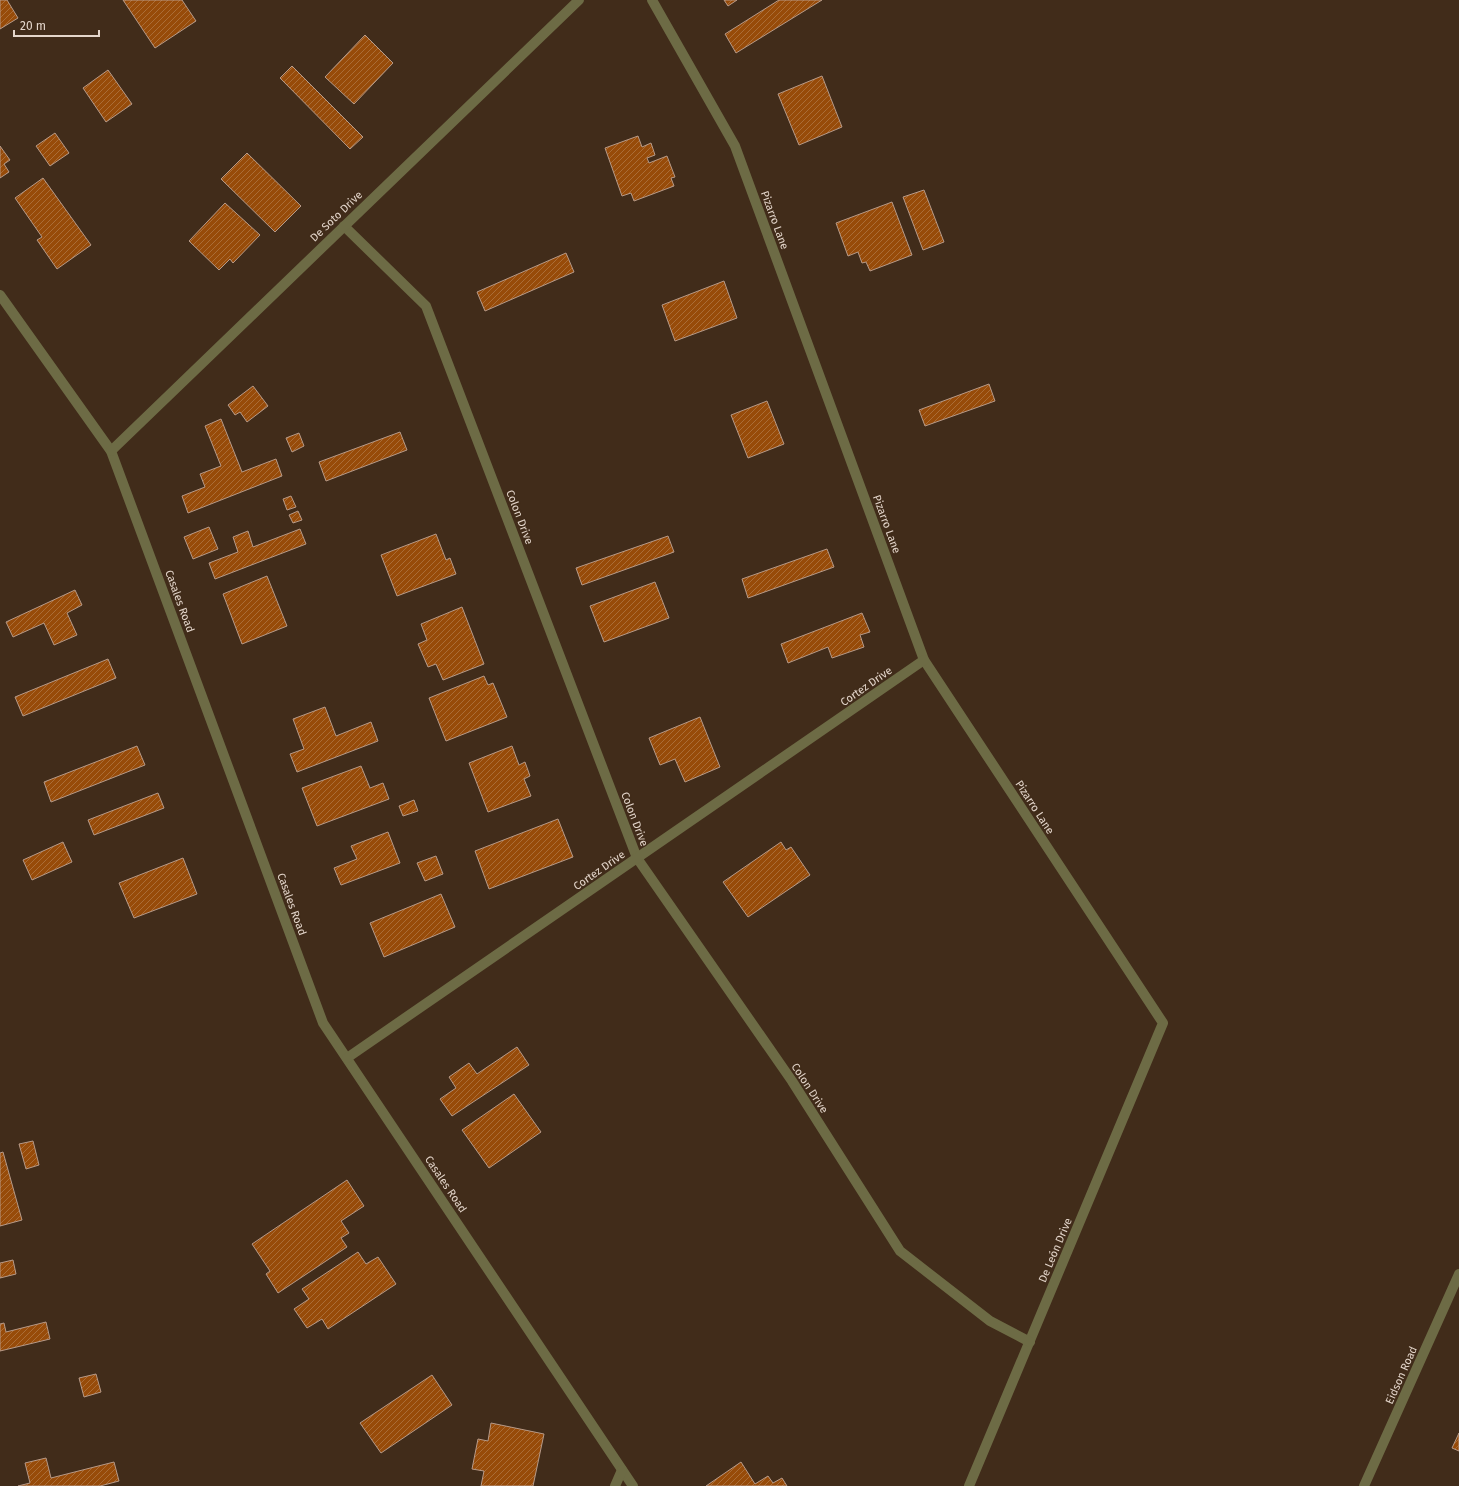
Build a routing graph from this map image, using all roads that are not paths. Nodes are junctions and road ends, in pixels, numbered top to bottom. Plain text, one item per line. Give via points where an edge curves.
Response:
1 (579, 0) edge
2 (652, 0) edge
3 (344, 226) junction
4 (0, 295) edge
5 (111, 451) junction
6 (924, 660) junction
7 (637, 858) junction
8 (1163, 1023) joint
9 (347, 1058) junction
10 (1459, 1274) edge
11 (1030, 1342) junction
12 (622, 1470) junction
13 (615, 1486) edge
14 (633, 1486) edge
15 (969, 1486) edge
16 (1364, 1486) edge

1 - 3 street, De Soto Drive
2 - 6 street, Pizarro Lane via 735,146
3 - 5 street, De Soto Drive
3 - 7 street, Colon Drive via 426,306
4 - 5 street, Casales Road
5 - 9 street, Casales Road via 323,1023
6 - 7 street, Cortez Drive
6 - 8 street, Pizarro Lane
7 - 9 street, Cortez Drive
7 - 11 street, Colon Drive via 792,1081 900,1251 990,1322
8 - 11 street, De León Drive
9 - 12 street, Casales Road
10 - 16 street, Eidson Road
11 - 15 street, De León Drive
12 - 13 street
12 - 14 street, Casales Road

